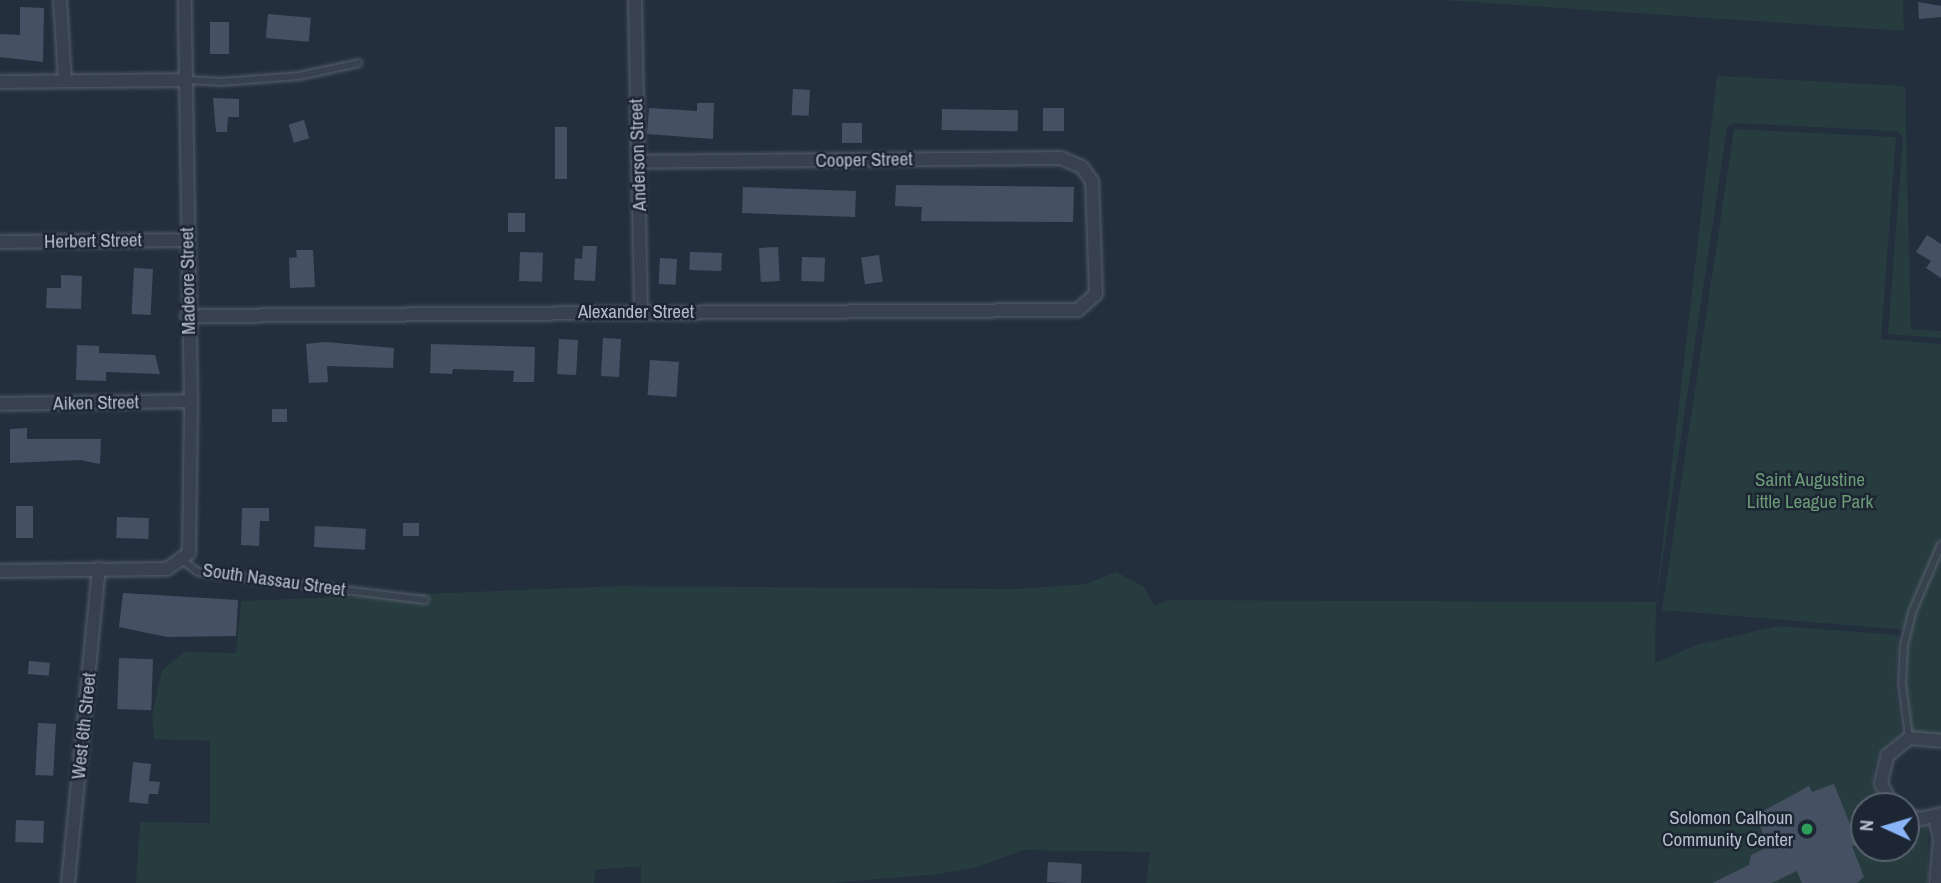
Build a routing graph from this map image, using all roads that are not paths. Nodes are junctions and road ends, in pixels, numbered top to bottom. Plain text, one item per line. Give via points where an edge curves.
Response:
1 (60, 0) edge
2 (185, 0) edge
3 (635, 0) edge
4 (359, 62) dead end
5 (187, 79) junction
6 (65, 81) junction
7 (0, 82) edge
8 (638, 162) junction
9 (187, 240) junction
10 (0, 242) edge
11 (1085, 307) joint
12 (641, 311) junction
13 (187, 316) junction
14 (191, 401) junction
15 (0, 404) edge
16 (1941, 545) edge
17 (183, 561) junction
18 (99, 569) junction
19 (0, 571) edge
20 (425, 600) dead end
21 (1909, 738) junction
22 (1941, 741) edge
23 (1886, 792) edge
24 (1920, 816) edge
25 (1938, 816) edge
26 (68, 883) edge
27 (1936, 883) edge

1 - 6 street
2 - 5 street, Madeore Street
3 - 8 street, Anderson Street
4 - 5 lane via 299,76 219,82
5 - 6 street
5 - 9 street, Madeore Street
6 - 7 street
8 - 11 street, Cooper Street via 1061,158 1086,172 1094,192 1097,287
8 - 12 street, Anderson Street
9 - 10 street, Herbert Street
9 - 13 street, Madeore Street
11 - 12 street, Alexander Street
12 - 13 street, Alexander Street
13 - 14 street, Madeore Street
14 - 15 street, Aiken Street
14 - 17 street, Madeore Street via 191,544
16 - 21 lane via 1913,610 1904,645 1902,683
17 - 18 street, South Nassau Street via 167,569
17 - 20 lane, South Nassau Street via 198,572
18 - 19 street, South Nassau Street
18 - 26 street, West 6th Street
21 - 22 street
21 - 23 street via 1887,755 1881,783
24 - 25 street
25 - 27 street

